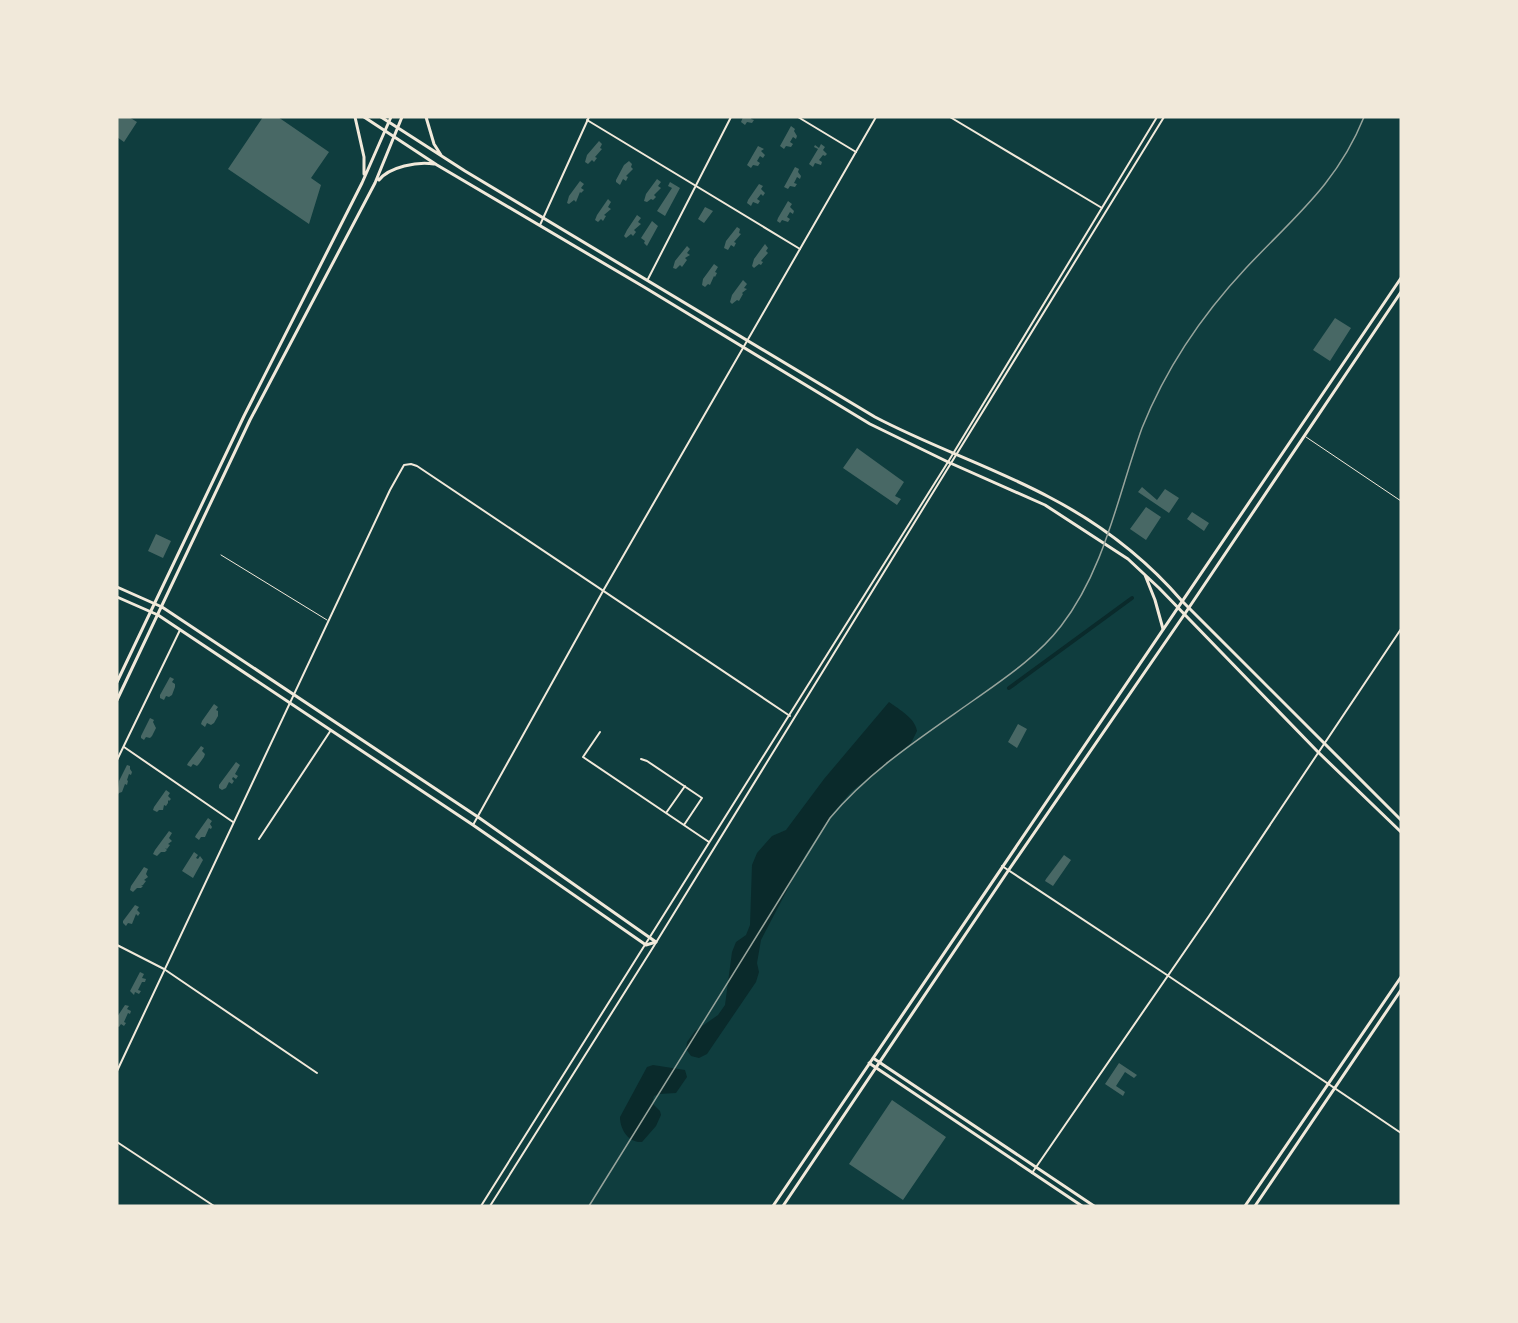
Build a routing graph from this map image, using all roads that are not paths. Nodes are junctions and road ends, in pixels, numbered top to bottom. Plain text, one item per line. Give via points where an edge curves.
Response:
1 (355, 117) edge
2 (364, 117) edge
3 (381, 117) edge
4 (391, 117) edge
5 (402, 117) edge
6 (426, 117) edge
7 (731, 117) edge
8 (798, 117) edge
9 (876, 117) edge
10 (950, 117) edge
11 (1157, 117) edge
12 (1164, 117) edge
13 (588, 119) edge
14 (389, 123) junction
15 (398, 129) junction
16 (385, 132) junction
17 (394, 138) junction
18 (856, 152) junction
19 (442, 156) junction
20 (437, 165) junction
21 (362, 183) junction
22 (375, 183) junction
23 (697, 186) junction
24 (1102, 208) junction
25 (543, 216) junction
26 (540, 225) junction
27 (800, 249) junction
28 (1401, 278) edge
29 (648, 279) junction
30 (1401, 292) edge
31 (749, 340) junction
32 (744, 348) junction
33 (1296, 431) junction
34 (1303, 436) junction
35 (954, 455) junction
36 (950, 463) junction
37 (1401, 501) edge
38 (221, 555) dead end
39 (1144, 573) junction
40 (117, 586) edge
41 (603, 591) junction
42 (117, 597) edge
43 (1182, 601) junction
44 (154, 604) junction
45 (162, 607) junction
46 (1177, 608) junction
47 (1189, 608) junction
48 (151, 612) junction
49 (158, 615) junction
50 (1184, 615) junction
51 (328, 621) junction
52 (1163, 628) junction
53 (1401, 629) edge
54 (180, 630) junction
55 (117, 682) edge
56 (294, 694) junction
57 (117, 700) edge
58 (289, 702) junction
59 (790, 716) junction
60 (331, 730) junction
61 (600, 732) dead end
62 (1325, 743) junction
63 (124, 747) junction
64 (1318, 752) junction
65 (641, 759) dead end
66 (117, 760) edge
67 (685, 786) junction
68 (666, 813) junction
69 (478, 817) junction
70 (1401, 820) edge
71 (233, 822) junction
72 (473, 825) junction
73 (684, 825) junction
74 (1401, 832) edge
75 (259, 839) dead end
76 (710, 843) junction
77 (1002, 866) junction
78 (1008, 871) junction
79 (650, 938) junction
80 (656, 942) junction
81 (117, 945) edge
82 (646, 945) junction
83 (164, 969) junction
84 (1167, 975) junction
85 (1401, 977) edge
86 (1401, 990) edge
87 (873, 1058) junction
88 (880, 1062) junction
89 (869, 1063) junction
90 (876, 1068) junction
91 (117, 1071) edge
92 (317, 1073) dead end
93 (1328, 1085) junction
94 (1334, 1089) junction
95 (1401, 1133) edge
96 (117, 1142) edge
97 (1037, 1167) junction
98 (1032, 1173) junction
99 (214, 1206) edge
100 (482, 1206) edge
101 (490, 1206) edge
102 (773, 1206) edge
103 (783, 1206) edge
104 (1082, 1206) edge
105 (1094, 1206) edge
106 (1245, 1206) edge
107 (1255, 1206) edge

1 - 21 main road via 364,157
2 - 16 main road
3 - 14 main road
4 - 14 main road
5 - 15 main road
6 - 19 main road
7 - 23 street
8 - 18 street
9 - 18 street
10 - 24 street
11 - 24 street
12 - 35 street
13 - 23 street
13 - 25 street
14 - 15 main road
14 - 16 main road
15 - 17 main road
15 - 19 main road
16 - 17 main road
16 - 21 main road
17 - 20 main road
17 - 22 main road
18 - 27 street
19 - 25 main road
20 - 22 main road via 421,163 389,171
20 - 26 main road
21 - 44 main road
22 - 45 main road via 250,420
23 - 27 street
23 - 29 street
24 - 35 street
25 - 26 street
25 - 29 main road
26 - 32 main road
27 - 31 street
28 - 33 main road
29 - 31 main road
30 - 34 main road
31 - 32 street
31 - 35 main road via 875,417
32 - 36 main road via 870,424
32 - 41 street
33 - 34 lane
33 - 43 main road
34 - 37 lane
34 - 47 main road
35 - 36 street
35 - 43 main road via 1036,490 1080,516 1133,552
36 - 39 main road via 1052,509
36 - 59 street
36 - 80 street
38 - 51 lane
39 - 46 main road
39 - 52 main road
40 - 44 main road
41 - 51 street via 411,464 404,465 390,490
41 - 59 street
41 - 69 street
42 - 48 main road
43 - 46 main road
43 - 47 main road
44 - 45 main road
44 - 48 main road
45 - 49 main road
45 - 56 main road
46 - 50 main road
46 - 52 main road
47 - 50 main road
47 - 62 main road
48 - 49 main road
48 - 55 main road
49 - 54 main road
49 - 57 main road
50 - 64 main road
50 - 78 main road
51 - 56 street
52 - 77 main road
53 - 62 street
54 - 58 main road
54 - 63 street
56 - 58 street
56 - 69 main road
58 - 60 main road
58 - 71 street
59 - 76 street
60 - 72 main road
60 - 75 street
61 - 68 street via 583,757
62 - 64 street
62 - 70 main road
63 - 66 street
63 - 71 street
64 - 74 main road
64 - 84 street
65 - 67 street
67 - 68 street
67 - 73 street via 702,798
68 - 73 street
69 - 72 street
69 - 79 main road
71 - 83 street
72 - 82 main road
73 - 76 street
76 - 79 street
77 - 78 street
77 - 87 main road
78 - 84 street
78 - 88 main road
79 - 80 main road
79 - 82 street
80 - 82 main road
80 - 101 street
81 - 83 street
82 - 100 street
83 - 91 street
83 - 92 street
84 - 93 street
84 - 97 street
85 - 93 main road
86 - 94 main road
87 - 88 main road
87 - 89 main road
88 - 90 main road
88 - 97 main road
89 - 90 main road
89 - 102 main road
90 - 98 main road
90 - 103 main road
93 - 94 street
93 - 106 main road
94 - 95 street
94 - 107 main road
96 - 99 street
97 - 98 street
97 - 105 main road
98 - 104 main road

